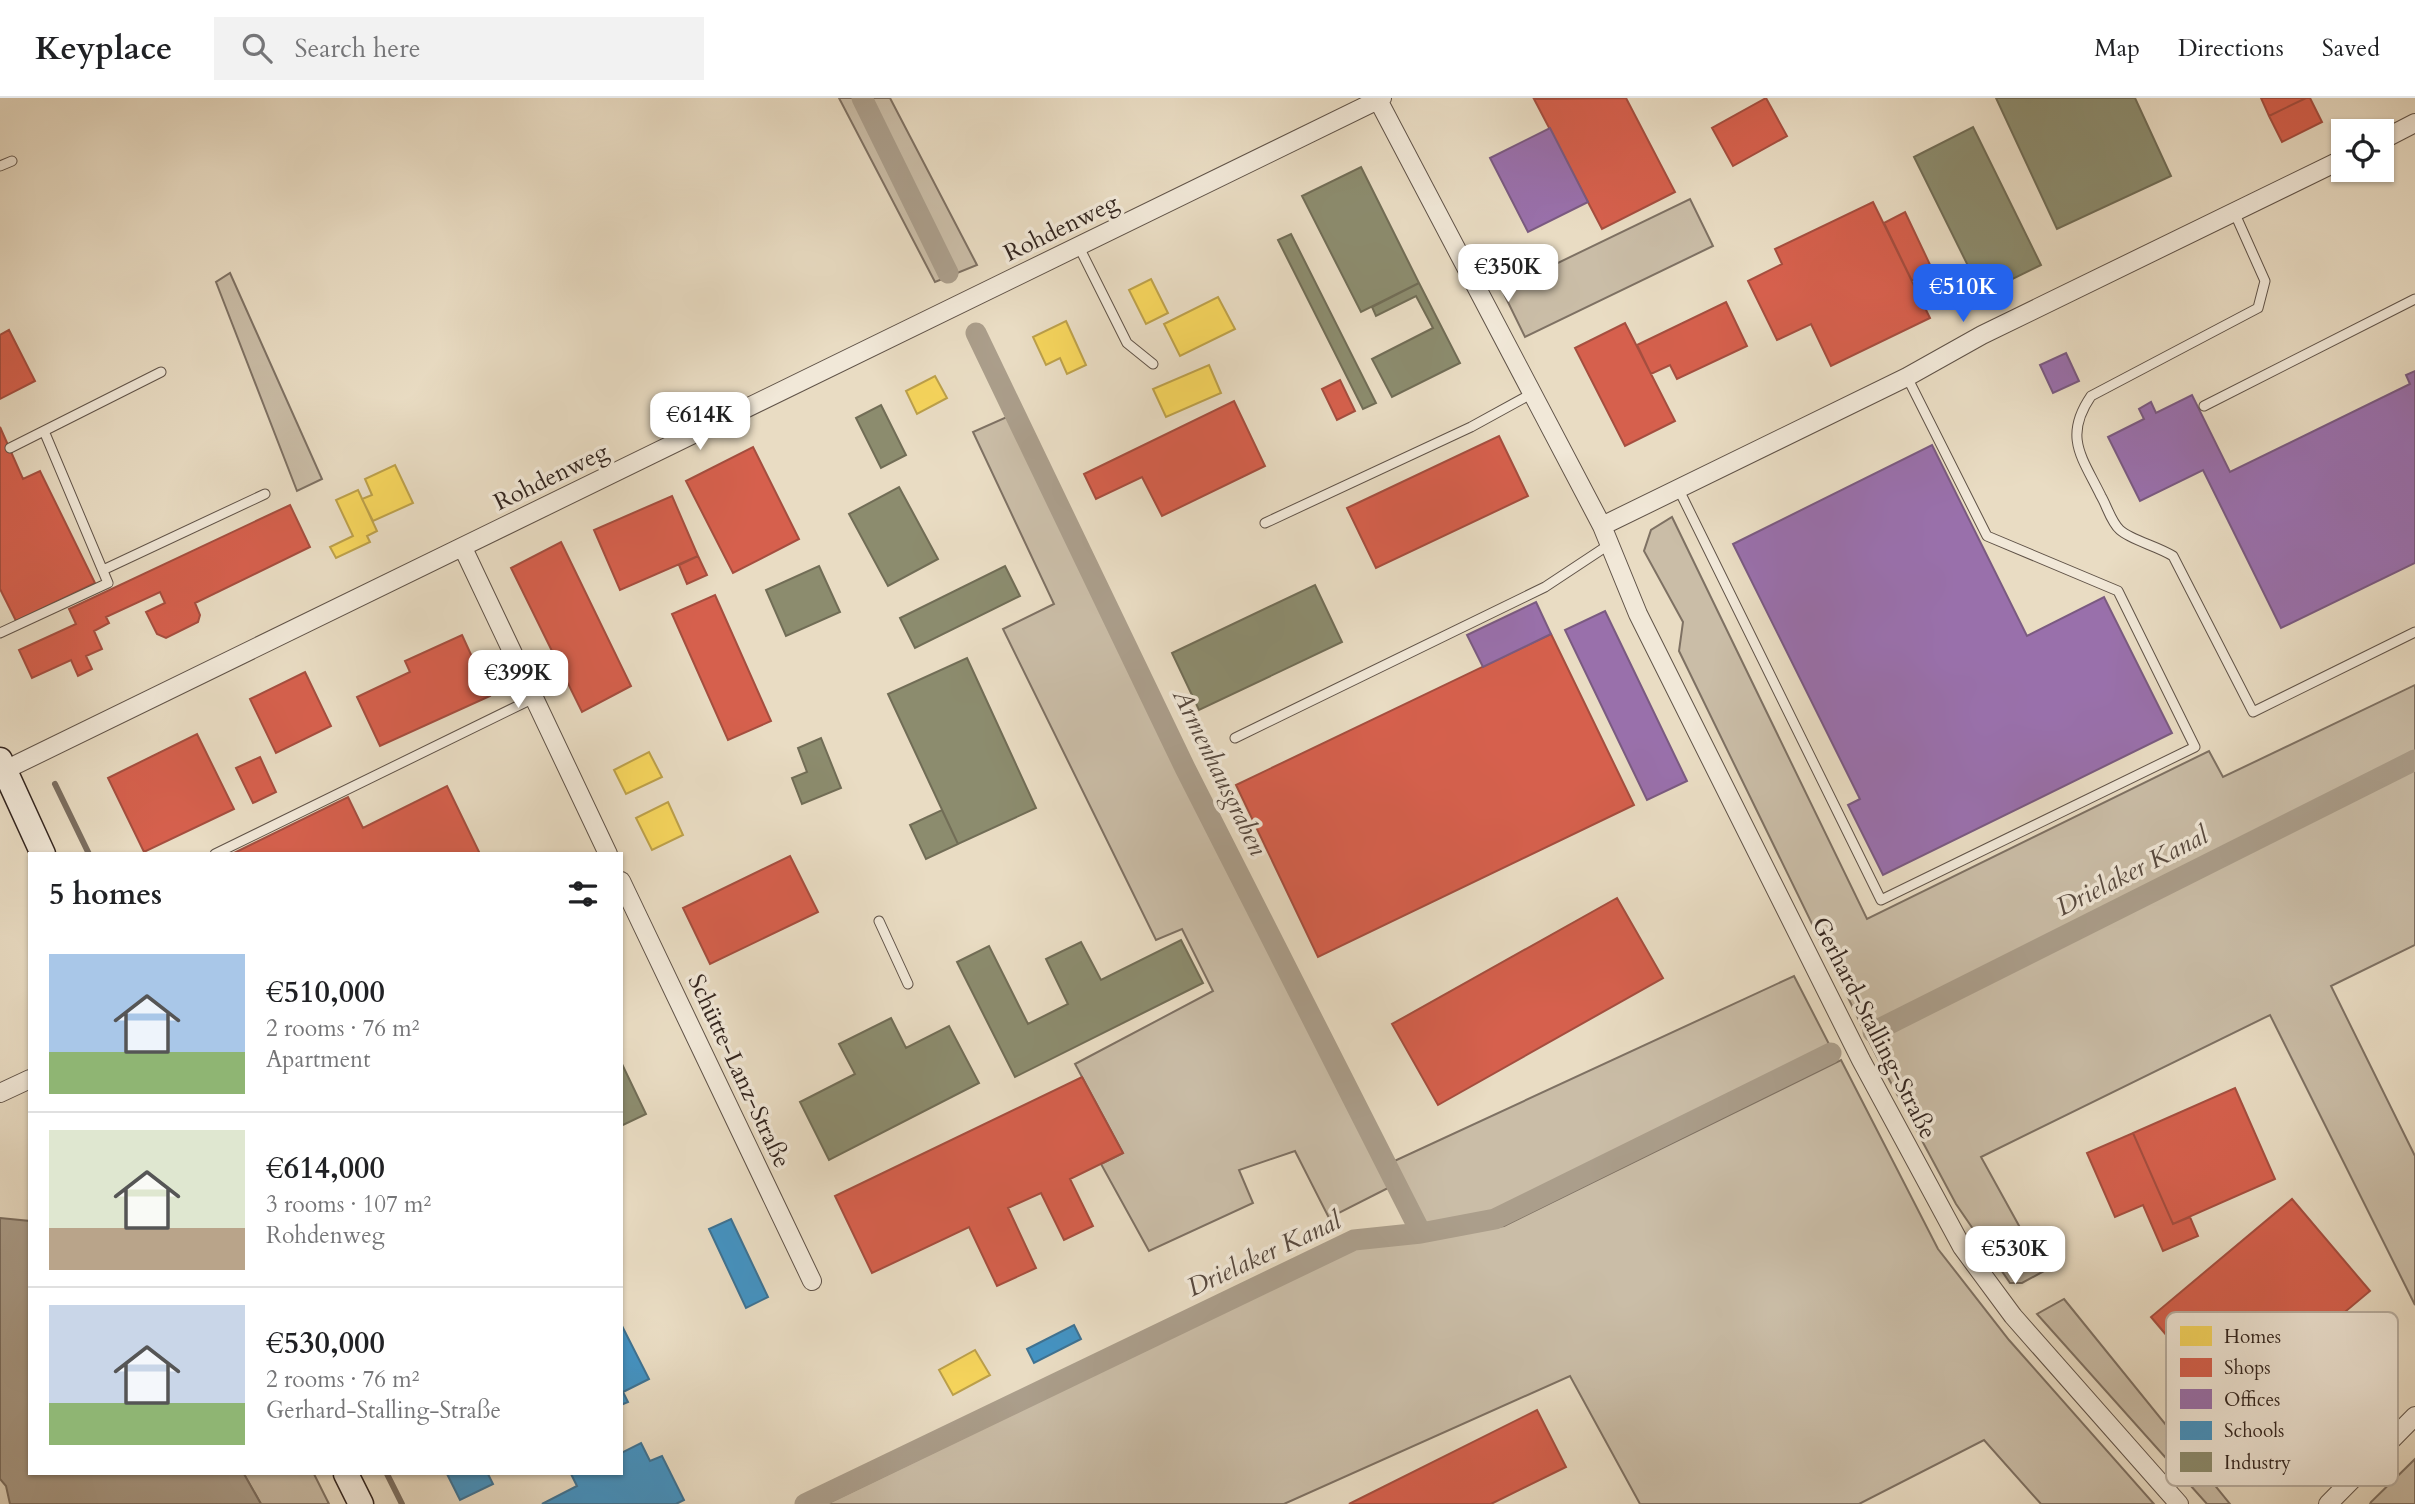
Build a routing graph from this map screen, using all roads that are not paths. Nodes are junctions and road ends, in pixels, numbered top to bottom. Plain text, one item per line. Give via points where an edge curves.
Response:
1 (1379, 99) edge
2 (2415, 123) edge
3 (2394, 134) edge
4 (12, 161) dead end
5 (2331, 165) edge
6 (0, 166) edge
7 (2235, 214) junction
8 (1079, 247) junction
9 (2415, 299) edge
10 (1153, 364) dead end
11 (162, 372) dead end
12 (1907, 377) junction
13 (1533, 393) junction
14 (2204, 406) dead end
15 (44, 431) junction
16 (10, 448) dead end
17 (1678, 488) junction
18 (265, 494) dead end
19 (1265, 523) dead end
20 (1602, 526) junction
21 (1611, 543) junction
22 (463, 548) junction
23 (103, 570) junction
24 (2415, 632) edge
25 (0, 633) edge
26 (534, 698) junction
27 (1235, 738) dead end
28 (3, 765) edge
29 (42, 852) edge
30 (219, 852) edge
31 (607, 852) edge
32 (623, 885) edge
33 (879, 920) dead end
34 (908, 984) dead end
35 (28, 1080) edge
36 (0, 1093) edge
37 (812, 1281) dead end
38 (2415, 1416) edge
39 (2398, 1433) edge
40 (346, 1475) edge
41 (2346, 1486) edge
42 (361, 1504) edge
43 (2179, 1504) edge
44 (2328, 1504) edge

1 - 8 street, Rohdenweg
1 - 13 street, Gerhard-Stalling-Straße
2 - 3 street
4 - 6 lane
5 - 7 street
7 - 12 street via 1982,335
7 - 24 lane via 2265,281 2258,307 2091,396 2076,427 2076,445 2118,529 2173,556 2253,712
8 - 10 lane via 1127,343
8 - 22 street, Rohdenweg
9 - 14 lane
11 - 15 lane
12 - 17 street
12 - 17 lane via 1987,536 2119,591 2195,747 1881,900
13 - 19 lane via 1471,427
13 - 20 street, Gerhard-Stalling-Straße
15 - 16 lane
15 - 23 lane
17 - 20 street
18 - 23 lane
20 - 21 street, Gerhard-Stalling-Straße
21 - 27 lane via 1545,587
21 - 43 street, Gerhard-Stalling-Straße via 1638,614 1861,1060 1962,1247 2013,1316
22 - 26 street
22 - 28 street, Rohdenweg
23 - 25 lane via 108,583
26 - 30 lane
26 - 31 street
28 - 29 main road
32 - 37 street, Schütte-Lanz-Straße
33 - 34 lane
35 - 36 street
38 - 39 street
40 - 42 main road
41 - 44 street

